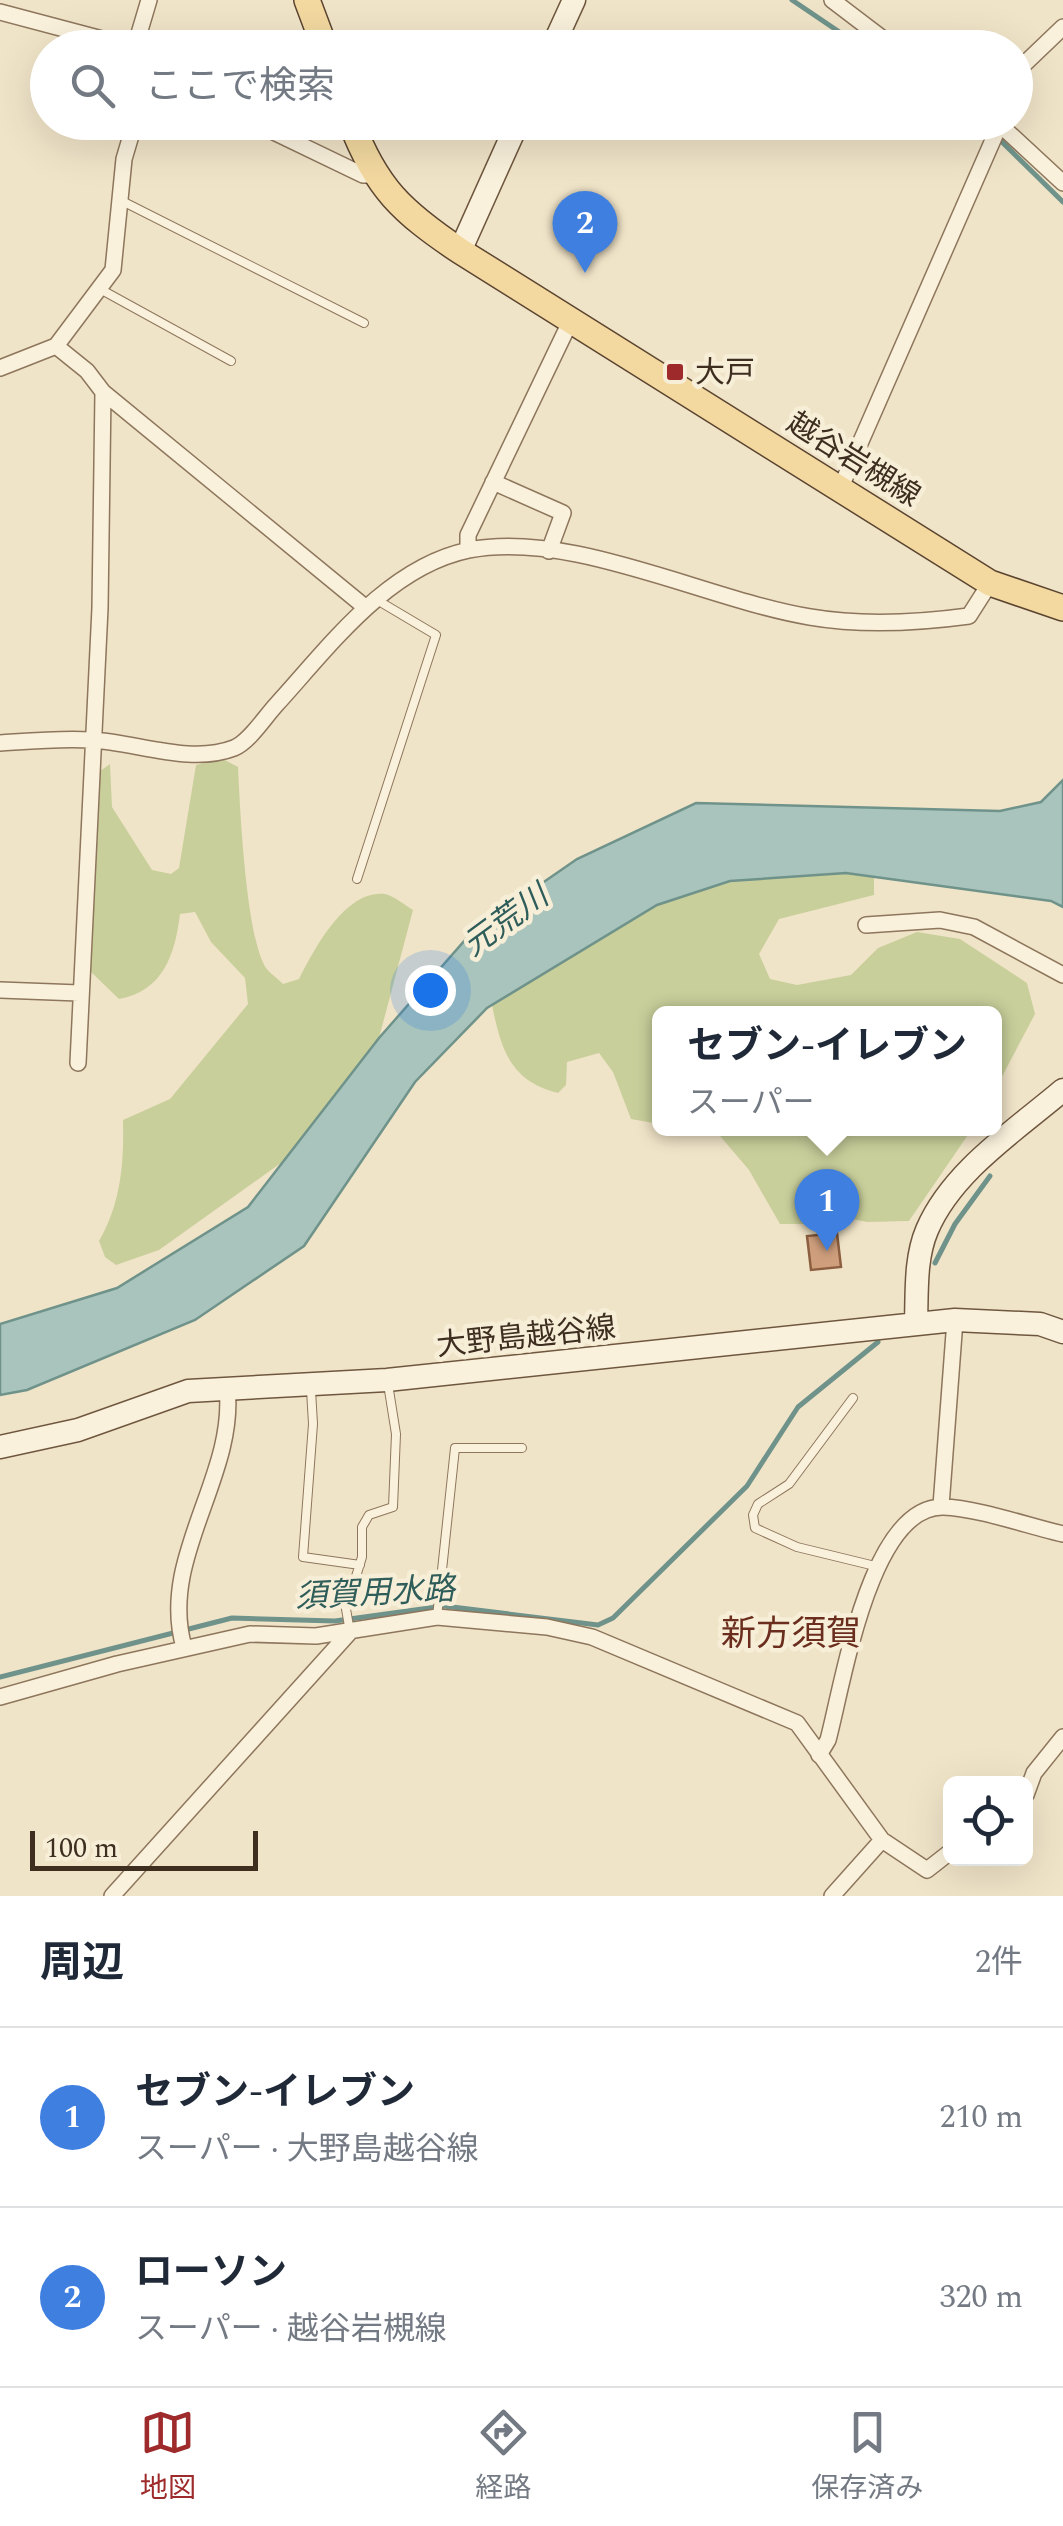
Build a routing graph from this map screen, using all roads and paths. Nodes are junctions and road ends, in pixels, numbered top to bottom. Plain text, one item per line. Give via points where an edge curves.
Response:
1 (149, 0) edge
2 (306, 0) edge
3 (574, 0) edge
4 (832, 0) edge
5 (0, 12) edge
6 (1063, 27) edge
7 (69, 30) edge
8 (140, 30) edge
9 (317, 30) edge
10 (560, 30) edge
11 (871, 30) edge
12 (1033, 56) edge
13 (130, 140) edge
14 (290, 140) edge
15 (358, 140) edge
16 (510, 140) edge
17 (991, 140) edge
18 (1016, 140) edge
19 (372, 174) junction
20 (1063, 183) edge
21 (120, 200) junction
22 (460, 251) junction
23 (100, 289) junction
24 (571, 320) junction
25 (364, 323) dead end
26 (56, 346) junction
27 (231, 360) dead end
28 (0, 368) edge
29 (103, 392) junction
30 (493, 482) junction
31 (840, 488) junction
32 (468, 550) junction
33 (548, 552) junction
34 (990, 583) junction
35 (371, 604) junction
36 (1063, 608) edge
37 (94, 740) junction
38 (0, 743) edge
39 (357, 880) dead end
40 (866, 926) dead end
41 (1063, 975) edge
42 (0, 990) edge
43 (79, 992) junction
44 (78, 1063) dead end
45 (1063, 1090) edge
46 (954, 1320) junction
47 (916, 1323) junction
48 (1063, 1332) edge
49 (387, 1380) junction
50 (310, 1384) junction
51 (228, 1388) junction
52 (853, 1398) dead end
53 (0, 1447) edge
54 (522, 1448) dead end
55 (941, 1506) junction
56 (1063, 1534) edge
57 (360, 1565) junction
58 (874, 1566) junction
59 (438, 1614) junction
60 (349, 1628) junction
61 (184, 1647) junction
62 (0, 1697) edge
63 (1063, 1737) edge
64 (819, 1755) junction
65 (1033, 1777) edge
66 (882, 1840) junction
67 (943, 1857) edge
68 (112, 1896) edge
69 (832, 1896) edge

1 - 8 street
2 - 9 main road
3 - 10 main road
4 - 11 street
5 - 7 street
6 - 12 street
13 - 21 street
14 - 19 street
15 - 19 main road, 越谷岩槻線
16 - 22 main road
17 - 31 street
18 - 20 street
19 - 22 main road, 越谷岩槻線 via 406,213
21 - 23 street via 113,270
21 - 25 lane
22 - 24 main road, 越谷岩槻線
23 - 26 street
23 - 27 lane
24 - 30 street
24 - 31 main road, 越谷岩槻線
26 - 28 street
26 - 29 street
29 - 35 street
29 - 37 street
30 - 32 street via 468,535
30 - 33 street via 563,513
31 - 34 main road, 越谷岩槻線
32 - 33 street
32 - 35 street via 426,566
33 - 34 street via 810,617 859,621 969,616
34 - 36 main road, 越谷岩槻線
35 - 37 street via 238,747 204,754
35 - 39 lane via 436,635
37 - 38 street
37 - 43 street
40 - 41 street via 940,920 974,927
42 - 43 street
43 - 44 street
45 - 47 main road via 940,1205 920,1254
46 - 47 main road, 大野島越谷線
46 - 48 main road, 大野島越谷線 via 1040,1324
46 - 55 street
47 - 49 main road, 大野島越谷線
49 - 50 main road, 大野島越谷線
49 - 57 lane via 397,1483 393,1507 362,1527
50 - 51 main road, 大野島越谷線
50 - 57 lane via 303,1558
51 - 53 main road, 大野島越谷線 via 188,1391 78,1430
51 - 61 street via 222,1434 186,1556 177,1623
52 - 58 lane via 789,1484 758,1504 752,1516 755,1528 797,1547
54 - 59 lane via 454,1448
55 - 56 street
55 - 58 street via 900,1526
57 - 60 lane via 346,1610
58 - 64 street
59 - 60 street
59 - 64 street via 592,1637 797,1723
60 - 61 street via 250,1634
60 - 68 street
61 - 62 street
63 - 65 street
64 - 66 street
66 - 67 street via 927,1870
66 - 69 street

